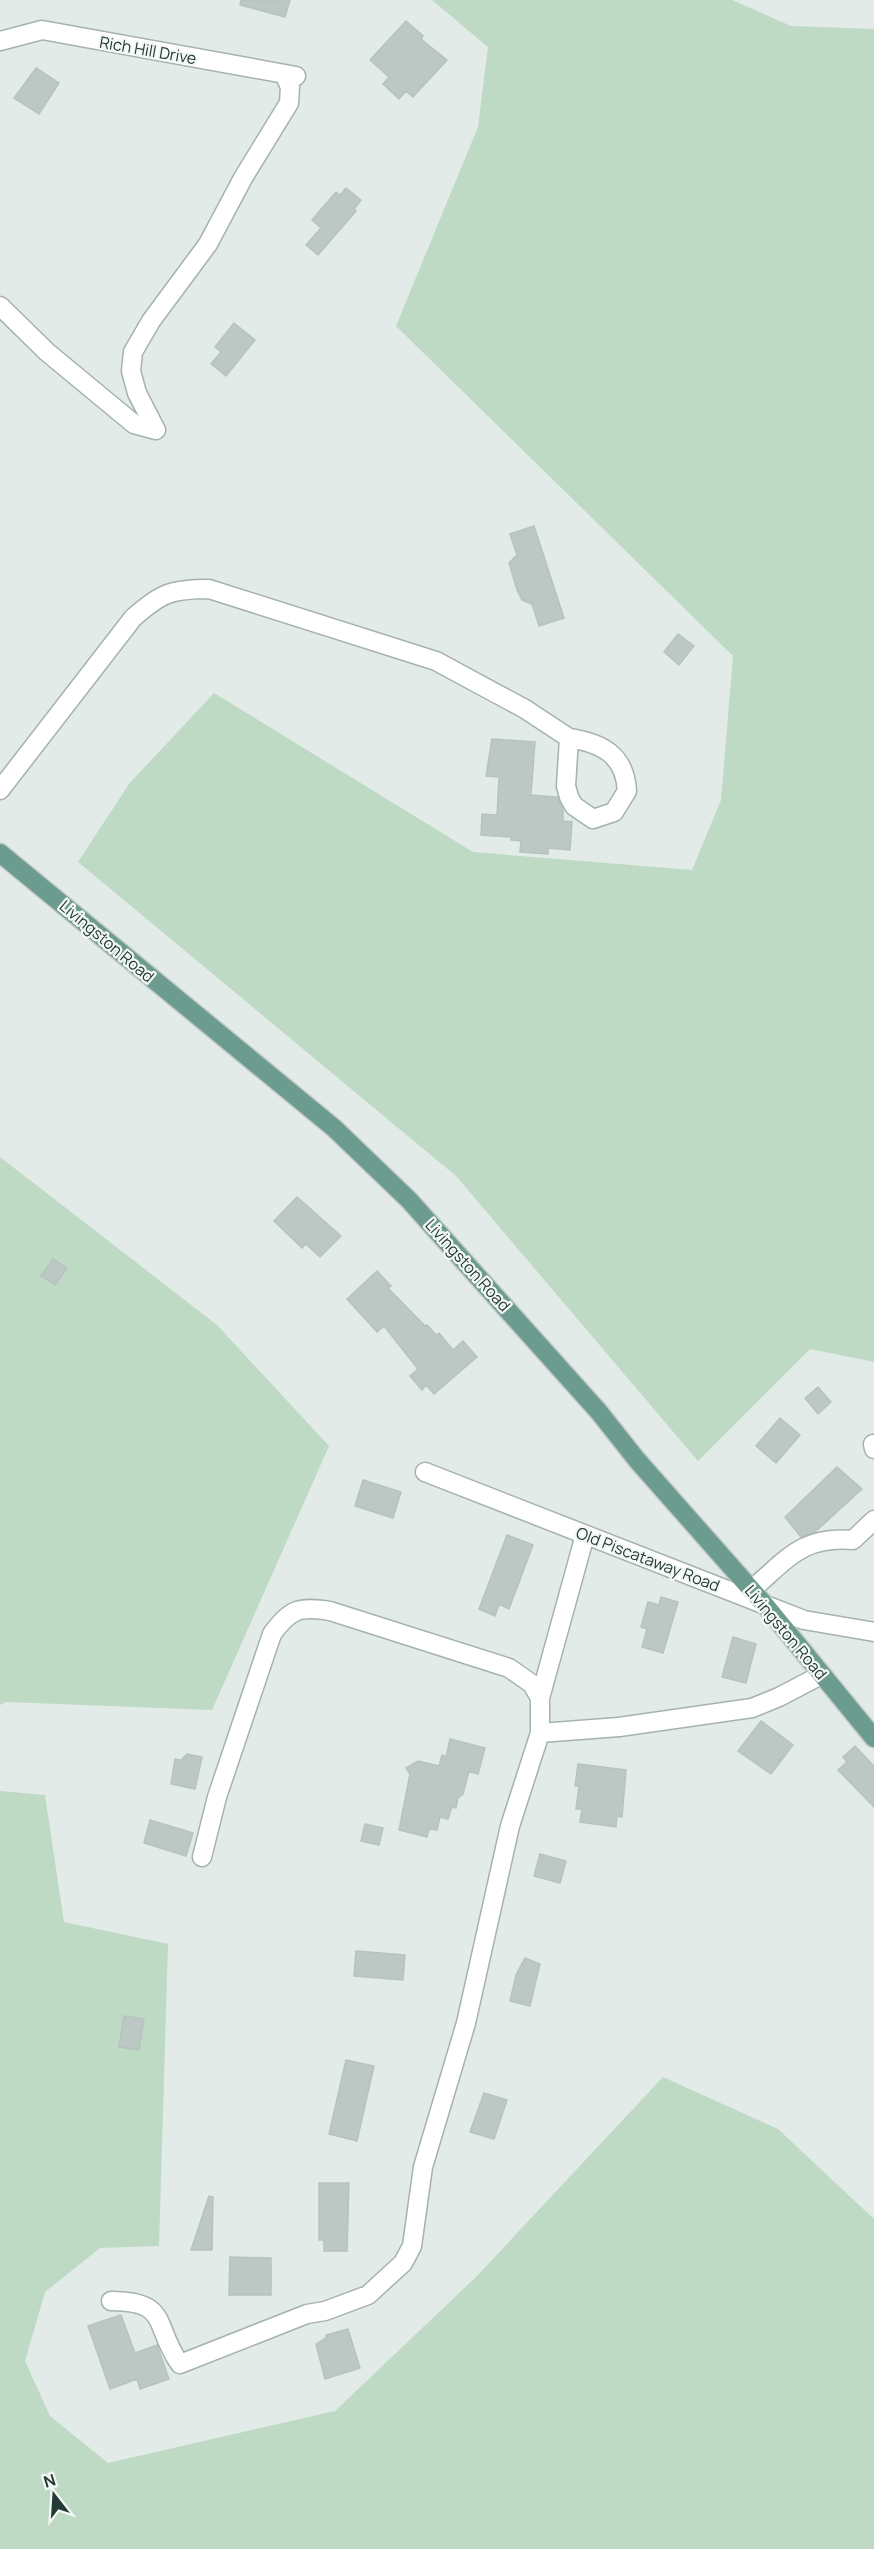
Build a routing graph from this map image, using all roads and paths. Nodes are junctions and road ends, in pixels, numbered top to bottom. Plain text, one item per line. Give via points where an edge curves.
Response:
1 (0, 42) edge
2 (0, 306) edge
3 (569, 738) junction
4 (0, 790) edge
5 (0, 854) edge
6 (425, 1472) dead end
7 (874, 1520) edge
8 (585, 1535) junction
9 (751, 1590) junction
10 (765, 1605) junction
11 (874, 1632) edge
12 (821, 1675) junction
13 (540, 1698) junction
14 (540, 1733) junction
15 (874, 1738) edge
16 (202, 1857) dead end
17 (111, 2301) dead end

1 - 2 street, Rich Hill Drive via 42,30 290,75 289,103 208,244 133,352 131,371 137,393 156,430 125,417 47,352
3 - 3 street via 599,745 620,764 627,791 614,812 593,819 574,806 566,786
3 - 4 street via 525,709 436,661 209,590 181,590 156,597 133,618
5 - 9 main road, Livingston Road via 334,1128 409,1200 482,1278
6 - 8 street, Old Piscataway Road
7 - 9 street via 853,1540 828,1538 805,1545
8 - 10 street, Old Piscataway Road
8 - 13 street
9 - 10 main road, Livingston Road
10 - 11 street, Old Piscataway Road via 804,1620
10 - 12 main road, Livingston Road
12 - 14 street via 752,1708 619,1727
12 - 15 main road, Livingston Road
13 - 14 street
13 - 16 street via 532,1684 509,1668 330,1611 295,1610 272,1634 217,1797
14 - 17 street via 510,1826 466,2024 423,2167 412,2246 403,2263 368,2295 307,2314 180,2364 151,2309 134,2301

